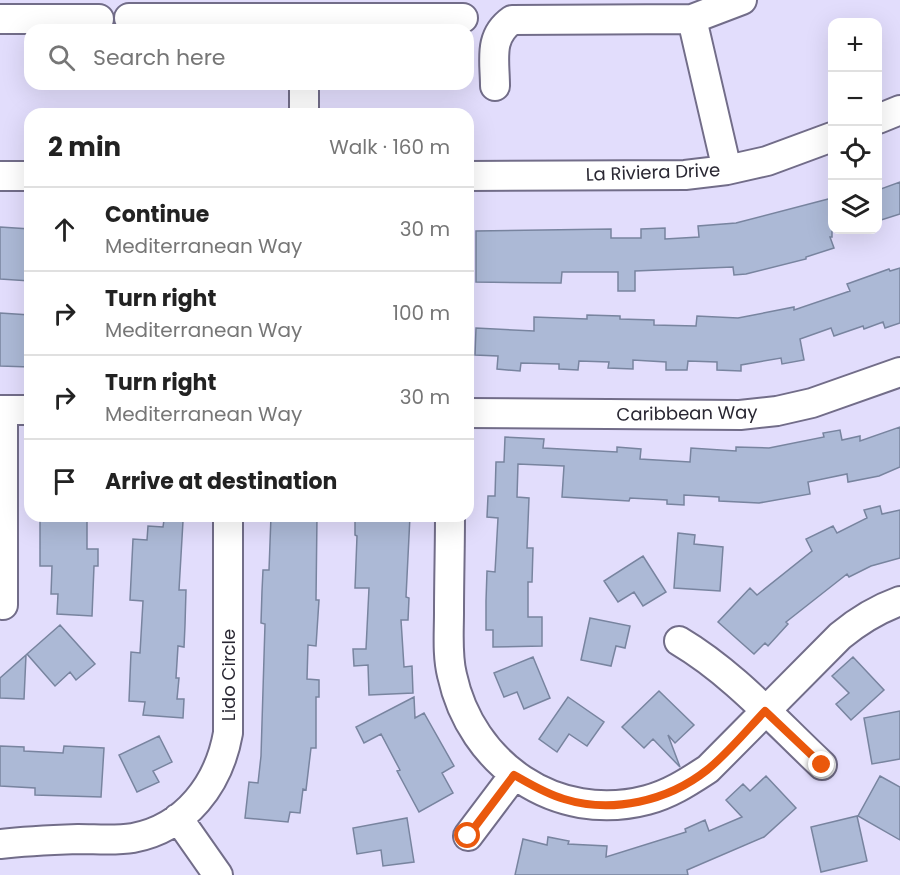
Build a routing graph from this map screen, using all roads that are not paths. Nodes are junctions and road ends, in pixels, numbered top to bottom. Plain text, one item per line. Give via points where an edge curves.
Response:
1 (742, 0) edge
2 (129, 18) dead end
3 (463, 18) dead end
4 (0, 19) edge
5 (99, 19) dead end
6 (692, 19) junction
7 (304, 24) edge
8 (495, 86) dead end
9 (304, 90) edge
10 (304, 108) edge
11 (900, 110) edge
12 (882, 117) edge
13 (828, 138) edge
14 (727, 170) junction
15 (0, 176) edge
16 (24, 176) edge
17 (474, 176) edge
18 (900, 372) edge
19 (11, 410) edge
20 (474, 413) edge
21 (228, 522) edge
22 (450, 522) edge
23 (900, 601) edge
24 (3, 605) dead end
25 (679, 641) dead end
26 (765, 711) junction
27 (822, 765) dead end
28 (514, 775) junction
29 (178, 818) junction
30 (468, 836) dead end
31 (0, 844) edge
32 (218, 875) edge

1 - 6 street
2 - 7 street
3 - 7 street
4 - 5 street
6 - 8 street via 512,20 497,34
6 - 14 street
9 - 10 street
11 - 12 street
13 - 14 street, La Riviera Drive via 767,161
14 - 17 street, La Riviera Drive via 686,175
15 - 16 street
18 - 20 street, Caribbean Way via 812,404 740,415
19 - 24 street
21 - 29 street, Lido Circle via 228,733 216,775 200,799
22 - 28 street via 451,673 458,700 477,736
23 - 26 street via 845,632
25 - 26 street via 702,655
26 - 27 street
26 - 28 street via 708,769 685,785 647,800 592,804 565,799
28 - 30 street
29 - 31 street, Lido Circle via 149,833 121,839
29 - 32 street

